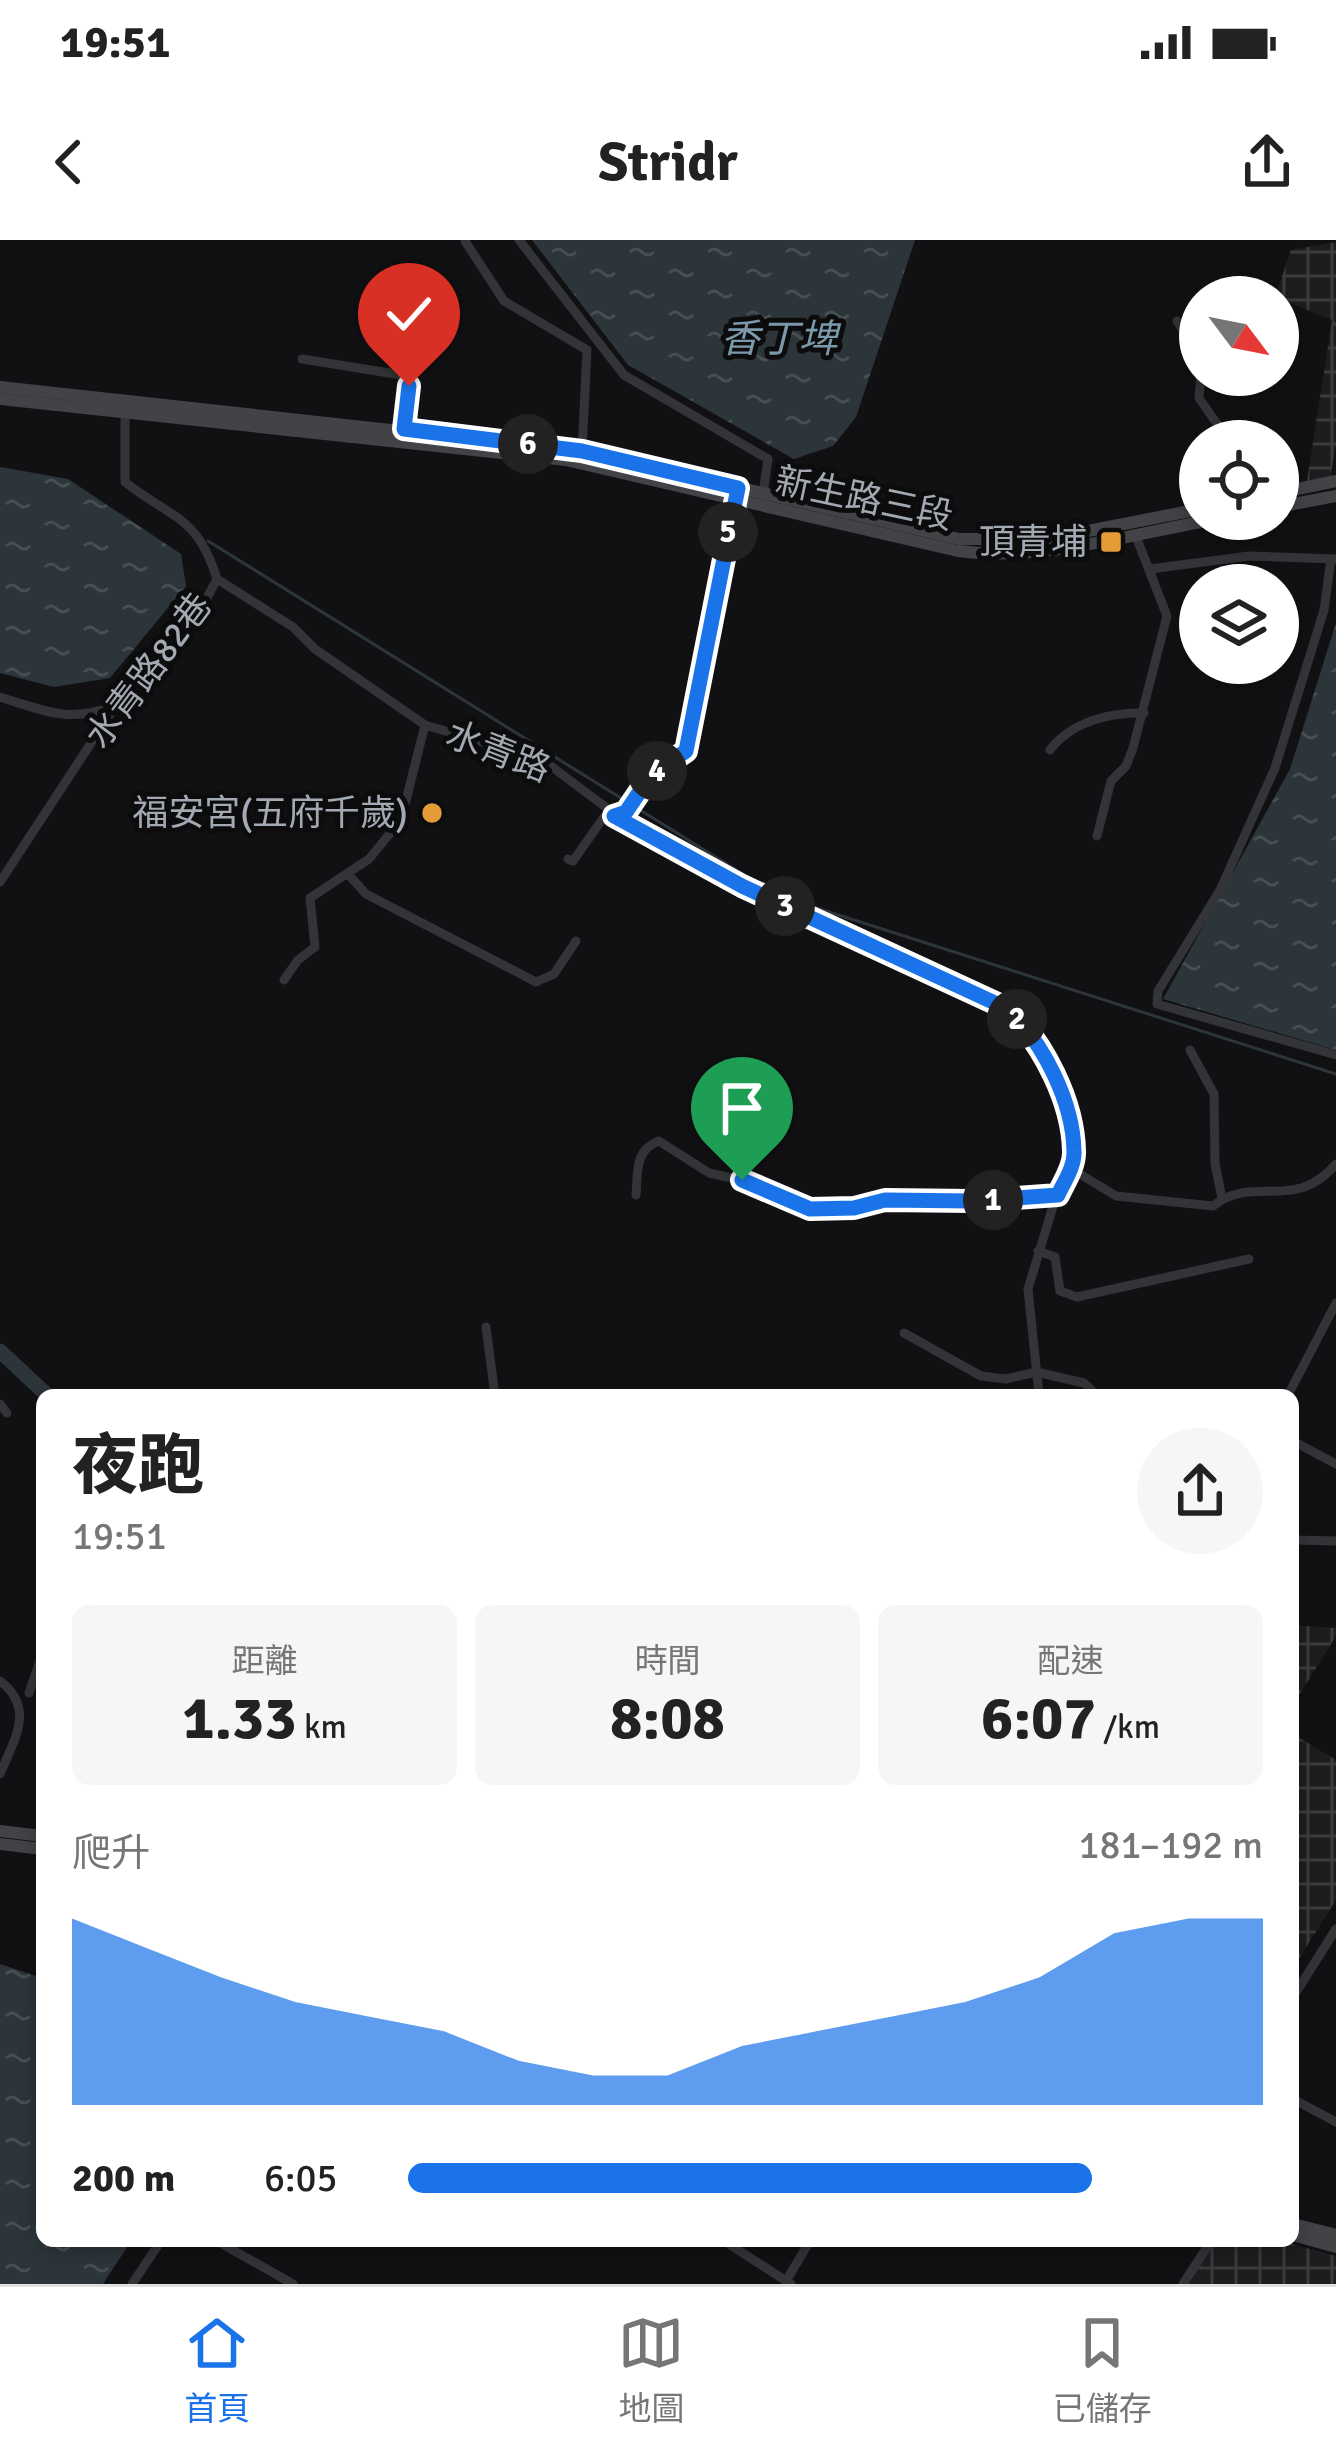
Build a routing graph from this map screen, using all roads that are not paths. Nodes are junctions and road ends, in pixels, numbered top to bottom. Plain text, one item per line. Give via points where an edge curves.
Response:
1 (519, 240) edge
2 (465, 241) edge
3 (1177, 321) dead end
4 (1179, 324) edge
5 (302, 359) dead end
6 (0, 387) edge
7 (0, 399) edge
8 (125, 406) junction
9 (404, 429) junction
10 (582, 451) junction
11 (1336, 482) edge
12 (1299, 489) edge
13 (736, 494) junction
14 (764, 494) junction
15 (1336, 496) edge
16 (1299, 504) edge
17 (1179, 513) edge
18 (1179, 526) edge
19 (1135, 534) junction
20 (1334, 559) edge
21 (1150, 569) junction
22 (217, 579) junction
23 (0, 697) edge
24 (116, 705) junction
25 (1144, 713) junction
26 (424, 724) junction
27 (1050, 750) dead end
28 (614, 816) junction
29 (1097, 836) dead end
30 (568, 859) dead end
31 (350, 874) junction
32 (0, 882) edge
33 (576, 941) dead end
34 (284, 980) dead end
35 (1190, 1050) dead end
36 (1336, 1055) edge
37 (1336, 1164) edge
38 (1070, 1168) junction
39 (636, 1195) dead end
40 (1058, 1195) junction
41 (1222, 1198) junction
42 (1038, 1251) junction
43 (1250, 1259) dead end
44 (1336, 1303) edge
45 (486, 1327) dead end
46 (904, 1334) dead end
47 (1036, 1372) junction
48 (493, 1389) edge
49 (1038, 1389) edge
50 (1090, 1389) edge
51 (1291, 1389) edge
52 (1299, 1445) edge
53 (1336, 1464) edge
54 (1299, 1540) edge
55 (1336, 1540) edge
56 (36, 1673) edge
57 (0, 1681) edge
58 (29, 1693) dead end
59 (0, 1774) edge
60 (0, 1831) edge
61 (36, 1835) edge
62 (0, 1844) edge
63 (36, 1848) edge
64 (1336, 1929) edge
65 (1299, 1987) edge
66 (1299, 2106) edge
67 (1336, 2122) edge
68 (1299, 2226) edge
69 (1336, 2235) edge
70 (1299, 2237) edge
71 (157, 2247) edge
72 (228, 2247) edge
73 (733, 2247) edge
74 (807, 2247) edge
75 (1207, 2247) edge
76 (1336, 2247) edge
77 (788, 2282) edge
78 (132, 2284) edge
79 (293, 2284) edge
80 (1183, 2284) edge

1 - 14 street via 624,375 768,459
2 - 10 street via 504,301 587,350
3 - 4 street
5 - 9 street via 402,375 409,386
6 - 8 main road, 新生路三段
7 - 8 main road, 新生路三段
8 - 9 main road, 新生路三段
8 - 13 main road, 新生路三段 via 566,460
8 - 22 street via 125,482 194,529
9 - 10 main road, 新生路三段
10 - 13 main road, 新生路三段
11 - 12 main road
13 - 14 main road, 新生路三段
13 - 19 main road, 新生路三段 via 994,555
13 - 28 street via 686,751
14 - 17 main road, 新生路三段 via 959,539 1008,542
15 - 16 main road
18 - 19 main road, 新生路三段
19 - 21 street
20 - 21 street via 1249,556
20 - 36 street via 1276,768 1157,1004
21 - 25 street via 1167,616
22 - 24 street, 水青路82巷 via 151,674
22 - 26 street, 水青路
23 - 24 street via 64,716
24 - 32 street, 水青路82巷
25 - 27 street via 1100,717 1066,732
25 - 29 street via 1126,766 1111,782
26 - 28 street, 水青路 via 552,767
26 - 31 street via 401,820
28 - 30 street via 604,817
28 - 38 street, 水青路 via 742,886 1008,1009 1056,1081 1075,1155
31 - 33 street via 366,894 536,982 554,974
31 - 34 street via 310,898 315,947
35 - 41 street via 1214,1094
37 - 41 street via 1309,1188
38 - 40 street
38 - 41 street via 1116,1196 1213,1206
39 - 40 street via 638,1162 659,1142 709,1173 756,1183 810,1209
40 - 42 street
42 - 43 street via 1055,1257 1060,1291 1077,1297
42 - 47 street via 1028,1289
44 - 51 street
45 - 48 street
46 - 47 street via 981,1376
47 - 49 street
47 - 50 street
52 - 53 street
54 - 55 street
56 - 58 street
57 - 59 street via 18,1700 22,1720
60 - 61 main road
62 - 63 main road
64 - 65 street
66 - 67 street
68 - 69 main road
70 - 76 main road
71 - 78 street
72 - 79 street
73 - 77 street
74 - 77 street
75 - 80 street

